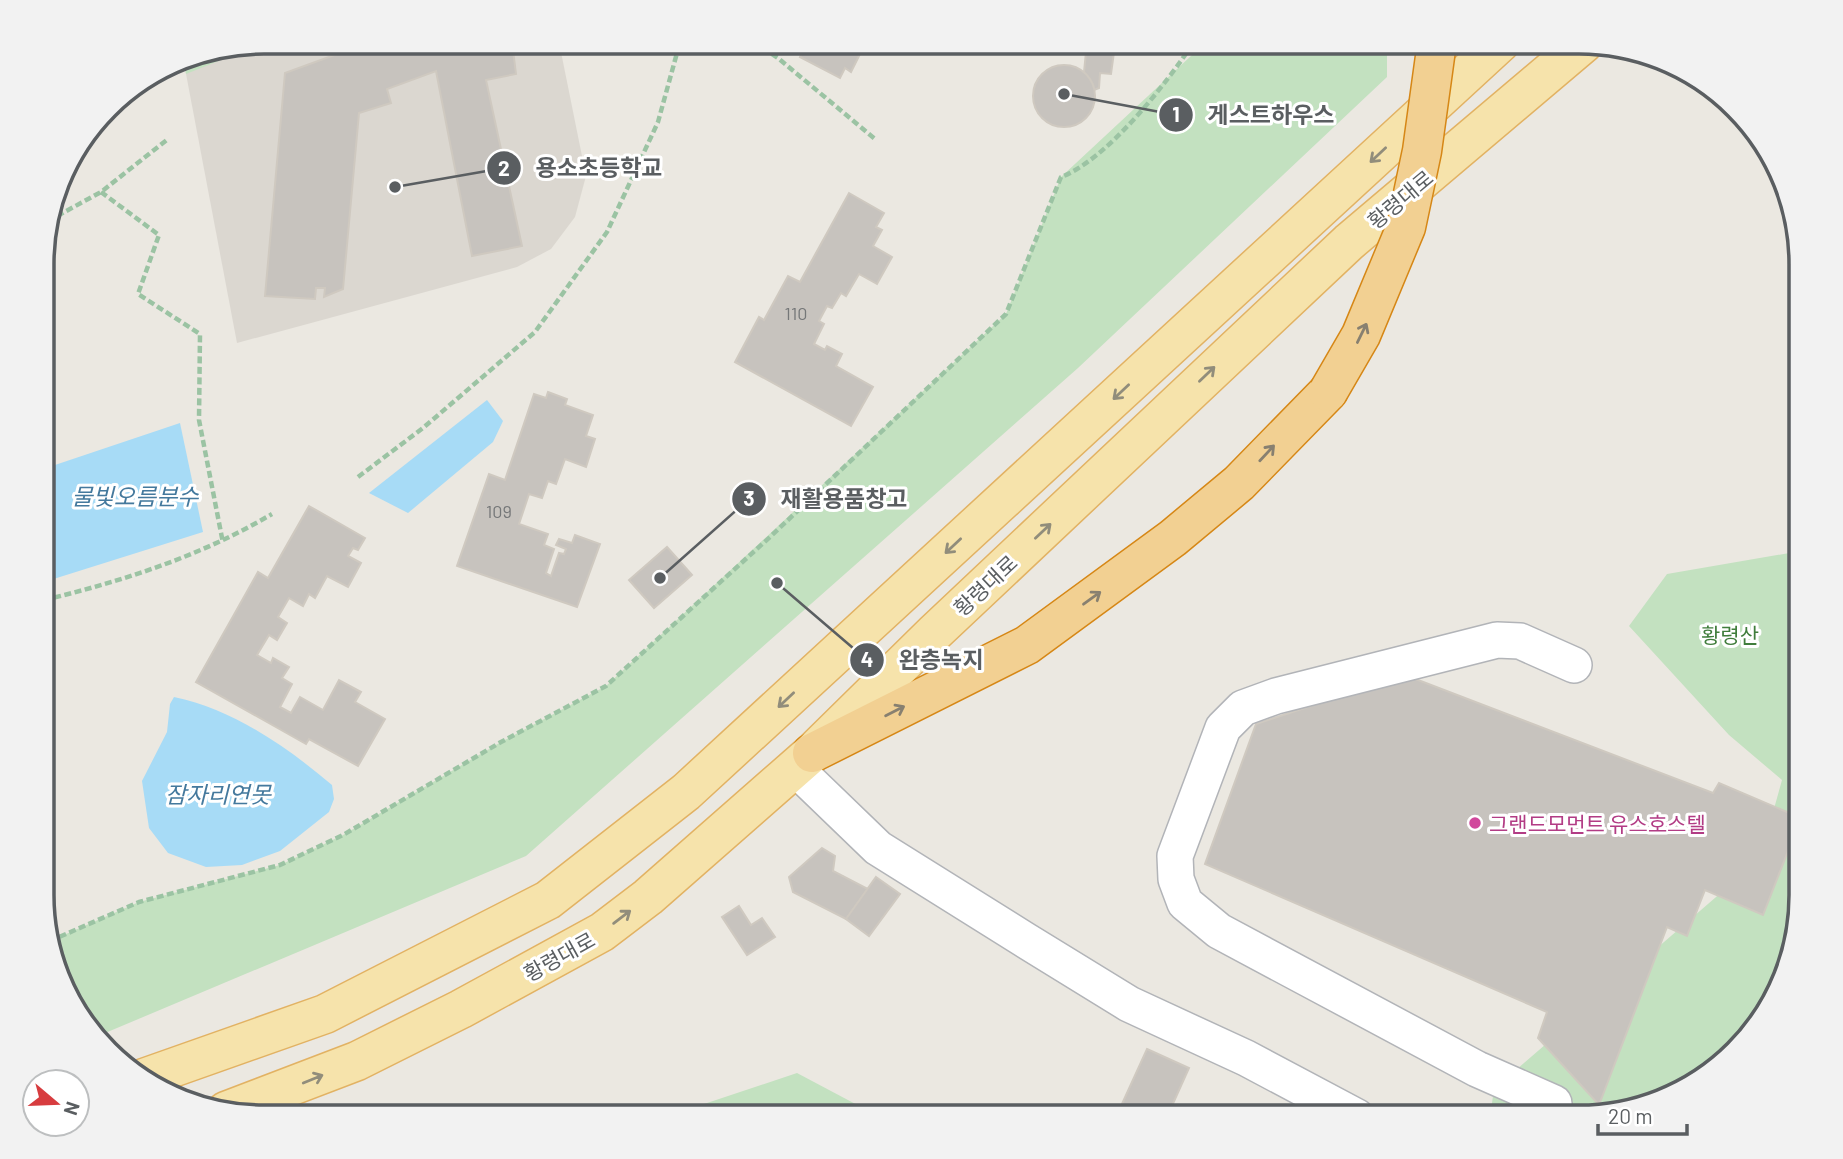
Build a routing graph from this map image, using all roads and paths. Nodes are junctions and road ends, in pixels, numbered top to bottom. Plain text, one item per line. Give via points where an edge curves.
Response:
1 (677, 54) edge
2 (772, 54) edge
3 (1186, 54) edge
4 (1435, 54) edge
5 (1488, 54) edge
6 (1571, 54) edge
7 (168, 139) dead end
8 (875, 139) dead end
9 (101, 192) junction
10 (60, 214) edge
11 (358, 477) dead end
12 (271, 514) dead end
13 (223, 543) junction
14 (54, 598) edge
15 (1574, 665) dead end
16 (804, 761) junction
17 (58, 937) edge
18 (156, 1074) edge
19 (245, 1104) edge
20 (1333, 1104) edge
21 (1554, 1104) edge

1 - 11 path via 658,122 607,232 535,332
2 - 8 path
3 - 17 path via 1138,115 1076,171 1060,177 1006,314 606,686 343,835 280,865 139,902
16 -> 4 highway, bridge via 1027,645 1201,515 1328,392 1361,335 1406,227
5 -> 18 main road via 686,792 548,900 325,1014
16 -> 6 main road, 황령대로 via 1349,242
7 - 9 path
9 - 10 path
9 - 13 path via 159,235 138,294 200,334 199,420
12 - 13 path
13 - 14 path via 98,588
15 - 21 lane via 1520,641 1497,640 1243,708 1223,728 1175,856 1176,879 1185,903 1219,931 1477,1069
19 -> 16 main road, 황령대로 via 357,1061 602,932
16 - 20 lane via 878,848 1129,1004

